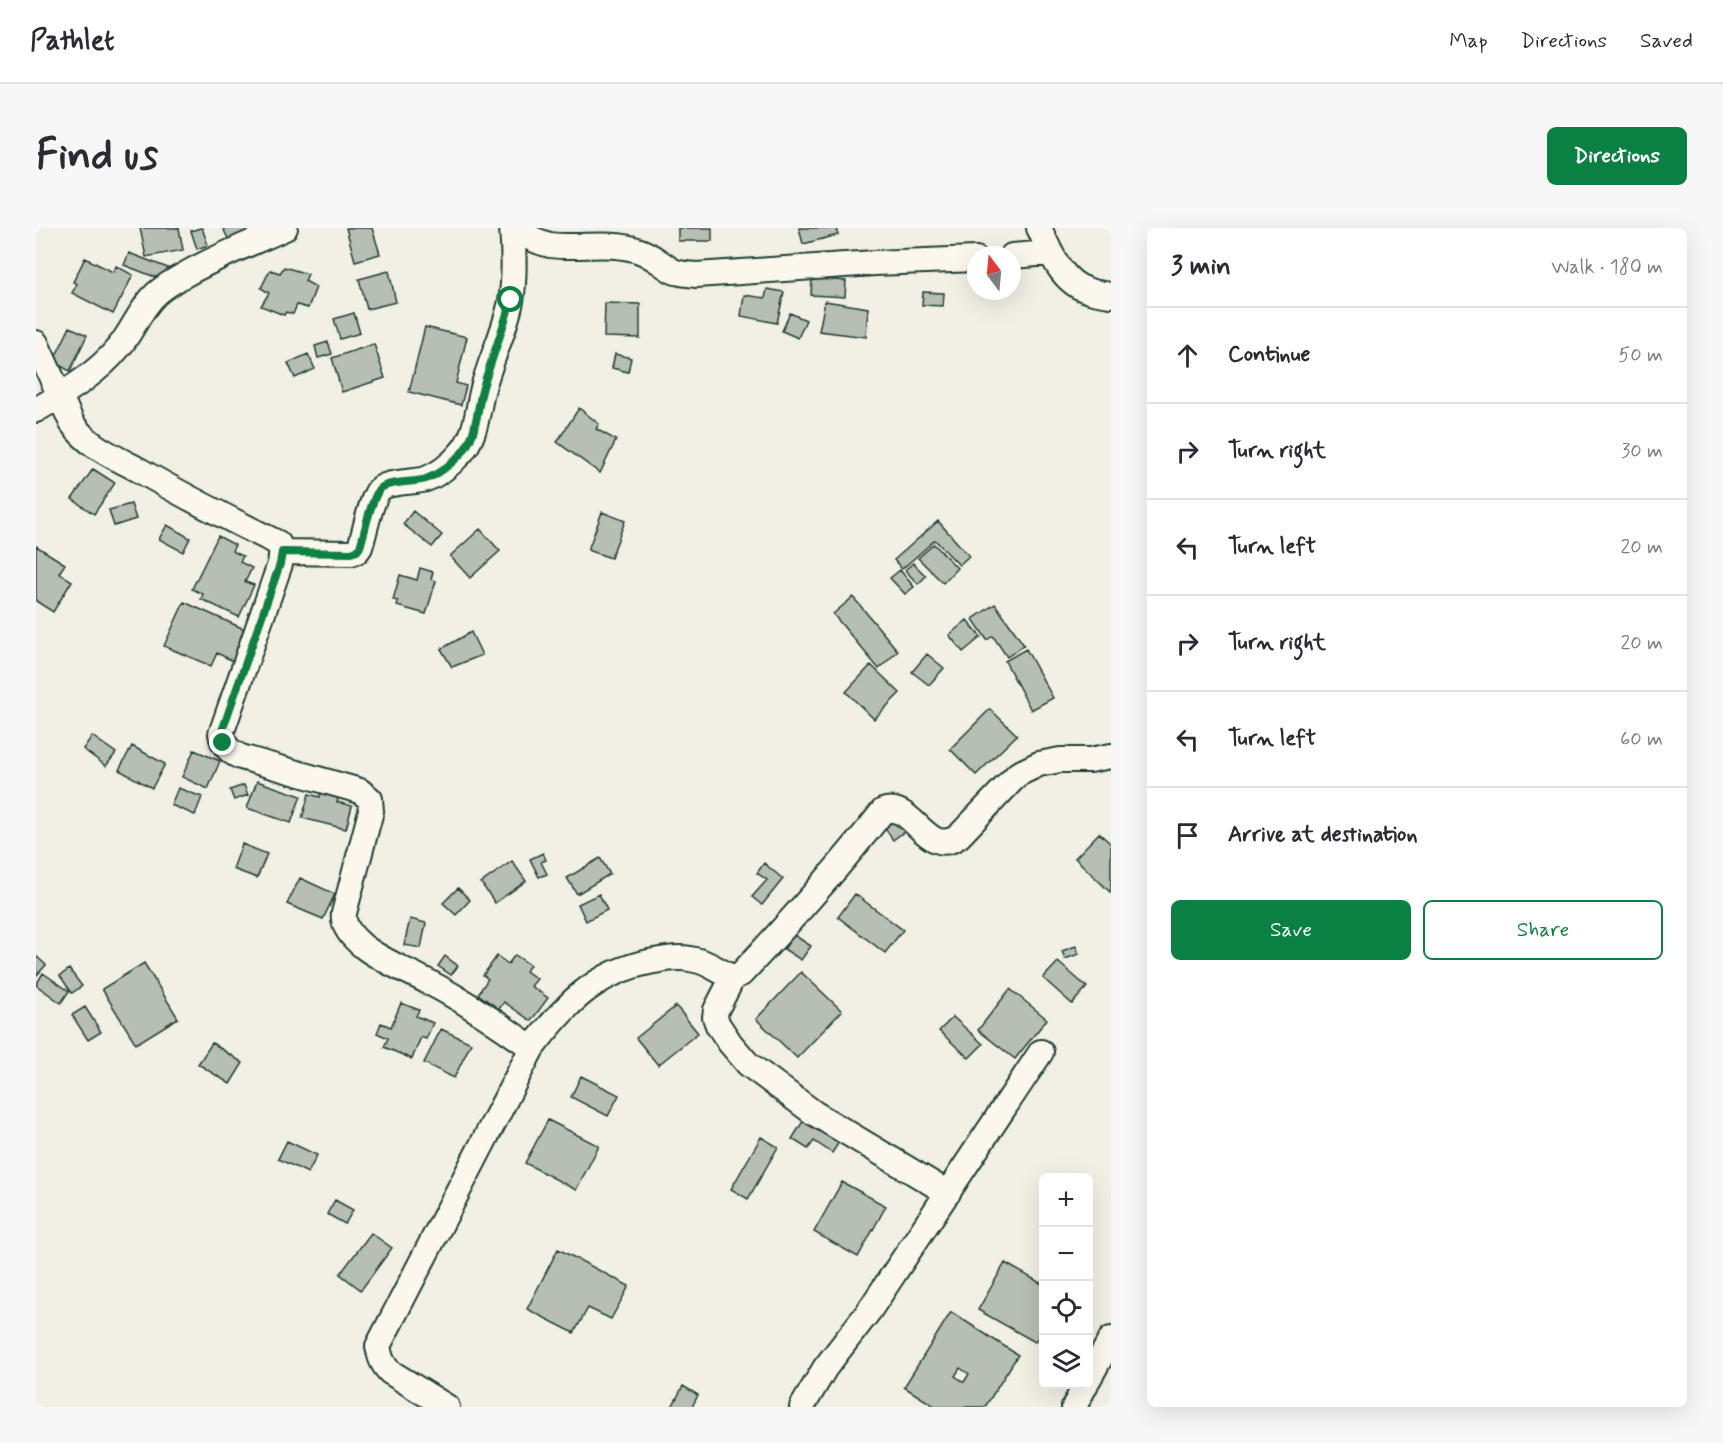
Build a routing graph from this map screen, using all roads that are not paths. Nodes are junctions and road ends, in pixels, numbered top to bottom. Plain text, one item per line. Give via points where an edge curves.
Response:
1 (285, 228) edge
2 (512, 228) edge
3 (1039, 228) edge
4 (1050, 253) junction
5 (1021, 255) edge
6 (967, 259) edge
7 (1111, 295) edge
8 (36, 343) edge
9 (60, 396) junction
10 (36, 410) edge
11 (282, 552) junction
12 (1111, 756) edge
13 (733, 977) junction
14 (532, 1048) junction
15 (1041, 1052) dead end
16 (948, 1193) junction
17 (1111, 1340) edge
18 (1093, 1373) edge
19 (1083, 1389) edge
20 (447, 1407) edge
21 (802, 1407) edge
22 (1074, 1407) edge

1 - 9 street via 211,260 165,286 145,306 119,347 100,368
2 - 6 street via 549,244 610,245 637,250 681,274
2 - 11 street via 511,300 472,435 461,454 429,478 381,488 357,551
3 - 4 street
4 - 5 street
4 - 7 street via 1067,278 1086,290
8 - 9 street
9 - 10 street
9 - 11 street via 72,423 90,442 278,543
11 - 14 street via 221,734 223,743 241,757 360,791 370,799 371,812 344,913 345,927 375,955 435,985
12 - 13 street via 1039,764 1018,774 948,842 929,837 900,811 884,811 778,935 741,974
13 - 14 street via 697,960 673,957 630,966 602,978 581,993
13 - 16 street via 715,1017 748,1064 814,1113
14 - 20 street via 378,1346 390,1372
15 - 16 street
16 - 21 street
17 - 18 street
19 - 22 street

